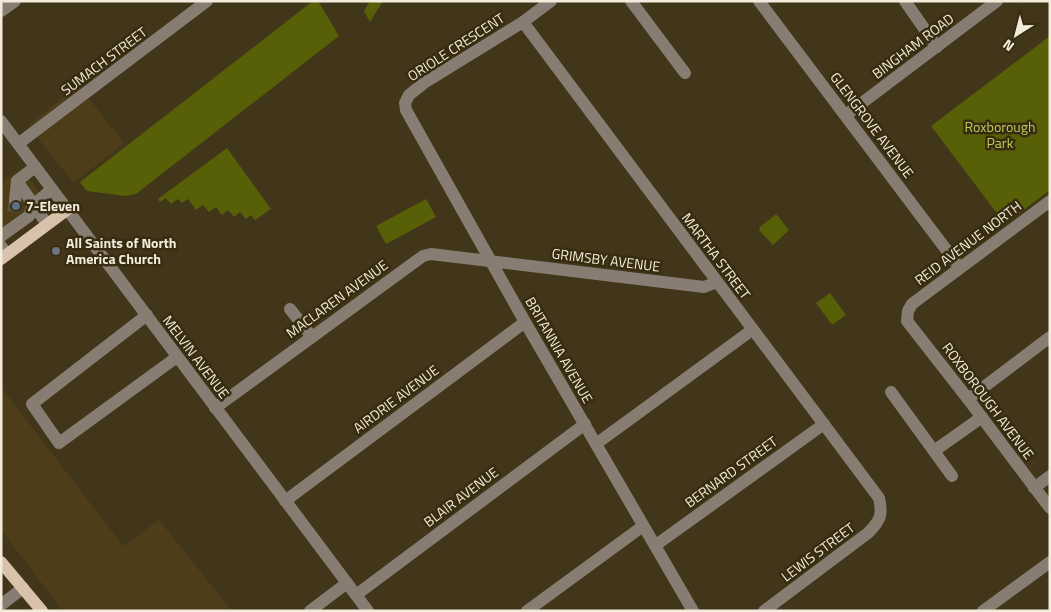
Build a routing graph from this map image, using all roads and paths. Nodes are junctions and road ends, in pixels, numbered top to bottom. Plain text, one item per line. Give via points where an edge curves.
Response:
1 (14, 1) edge
2 (207, 1) edge
3 (551, 1) edge
4 (631, 1) edge
5 (759, 1) edge
6 (906, 1) edge
7 (997, 1) edge
8 (1, 11) edge
9 (523, 22) junction
10 (937, 47) junction
11 (685, 73) dead end
12 (405, 102) joint
13 (846, 115) junction
14 (1, 121) edge
15 (18, 144) junction
16 (35, 167) junction
17 (17, 181) junction
18 (52, 189) junction
19 (1050, 201) edge
20 (33, 205) junction
21 (68, 209) junction
22 (48, 224) junction
23 (6, 232) edge
24 (3, 253) edge
25 (490, 261) junction
26 (960, 268) junction
27 (717, 282) junction
28 (290, 309) dead end
29 (908, 312) joint
30 (147, 315) junction
31 (525, 322) junction
32 (752, 330) junction
33 (312, 337) junction
34 (1050, 337) edge
35 (178, 357) junction
36 (891, 392) dead end
37 (968, 398) junction
38 (215, 408) junction
39 (982, 417) junction
40 (585, 424) junction
41 (824, 424) junction
42 (596, 444) junction
43 (934, 451) junction
44 (952, 476) dead end
45 (1050, 476) edge
46 (1034, 488) junction
47 (285, 502) junction
48 (1050, 508) edge
49 (882, 510) joint
50 (642, 526) junction
51 (656, 545) junction
52 (1, 562) edge
53 (1050, 562) edge
54 (347, 583) junction
55 (22, 588) junction
56 (356, 595) junction
57 (1, 604) edge
58 (42, 611) edge
59 (310, 611) edge
60 (368, 611) edge
61 (528, 611) edge
62 (693, 611) edge
63 (764, 611) edge
64 (983, 611) edge

1 - 8 street
2 - 15 street, SUMACH STREET
3 - 9 street, ORIOLE CRESCENT
4 - 11 street
5 - 13 street, GLENGROVE AVENUE
6 - 10 street
7 - 10 street, BINGHAM ROAD
9 - 12 street, ORIOLE CRESCENT via 424,83
9 - 27 street, MARTHA STREET
10 - 13 street, BINGHAM ROAD
12 - 25 street, BRITANNIA AVENUE via 406,110
13 - 26 street, GLENGROVE AVENUE
14 - 15 street, MELVIN AVENUE
15 - 16 street, MELVIN AVENUE
16 - 17 street
16 - 18 street, MELVIN AVENUE
17 - 20 street
17 - 23 street
18 - 20 street
18 - 21 street, MELVIN AVENUE
19 - 26 street, REID AVENUE NORTH
20 - 22 street
20 - 23 street via 29,216
21 - 22 main road
21 - 30 street, MELVIN AVENUE
22 - 24 main road
25 - 27 street, GRIMSBY AVENUE via 693,286 704,287
25 - 31 street, BRITANNIA AVENUE
25 - 33 street, MACLAREN AVENUE via 431,254 422,256
26 - 29 street, REID AVENUE NORTH via 912,304
27 - 32 street, MARTHA STREET
28 - 33 street
29 - 37 street, ROXBOROUGH AVENUE via 907,321
30 - 35 street, MELVIN AVENUE
30 - 35 street via 32,404 59,443
31 - 40 street, BRITANNIA AVENUE
31 - 47 street, AIRDRIE AVENUE
32 - 41 street, MARTHA STREET
32 - 42 street
33 - 38 street, MACLAREN AVENUE
34 - 37 street
35 - 38 street, MELVIN AVENUE
36 - 43 street
37 - 39 street, ROXBOROUGH AVENUE
38 - 47 street, MELVIN AVENUE
39 - 43 street
39 - 46 street, ROXBOROUGH AVENUE
40 - 42 street, BRITANNIA AVENUE
40 - 56 street, BLAIR AVENUE
41 - 49 street, MARTHA STREET via 879,498
41 - 51 street, BERNARD STREET
42 - 50 street, BRITANNIA AVENUE
43 - 44 street
45 - 46 street
46 - 48 street, ROXBOROUGH AVENUE
47 - 54 street, MELVIN AVENUE
49 - 63 street, LEWIS STREET via 878,524 868,533
50 - 51 street, BRITANNIA AVENUE
50 - 61 street
51 - 62 street, BRITANNIA AVENUE
52 - 55 main road
53 - 64 street
54 - 56 street, MELVIN AVENUE
54 - 59 street
55 - 57 street
55 - 58 main road
56 - 60 street, MELVIN AVENUE

